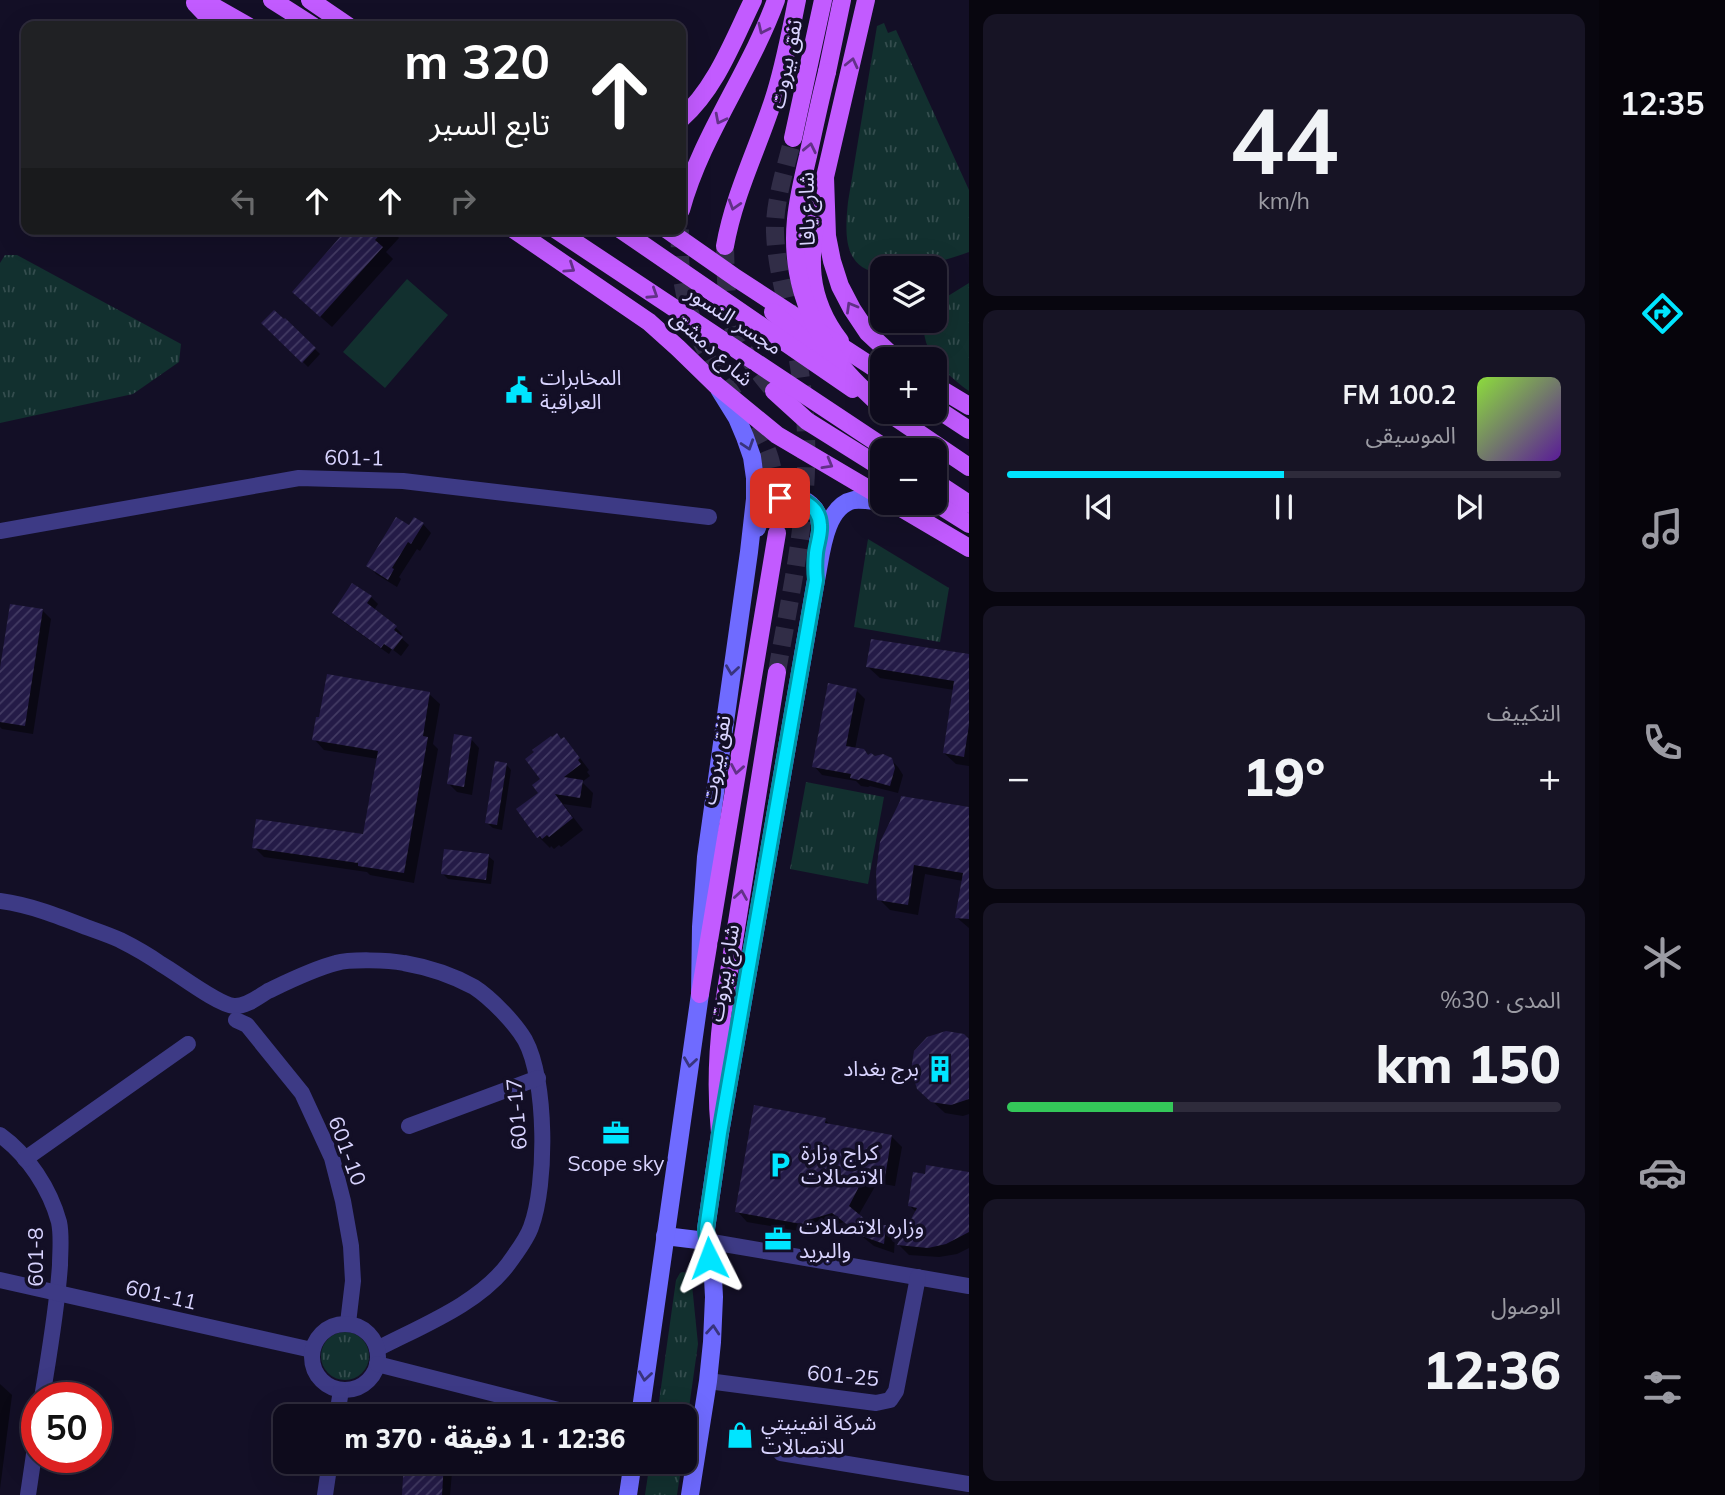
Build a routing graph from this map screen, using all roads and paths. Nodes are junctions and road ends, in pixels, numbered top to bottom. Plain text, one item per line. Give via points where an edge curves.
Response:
1 (192, 0) edge
2 (202, 0) edge
3 (272, 0) edge
4 (310, 0) edge
5 (753, 0) edge
6 (776, 0) edge
7 (797, 0) edge
8 (823, 0) edge
9 (842, 0) edge
10 (866, 0) edge
11 (212, 21) edge
12 (239, 21) edge
13 (305, 21) edge
14 (341, 21) edge
15 (686, 115) edge
16 (793, 138) tunnel mouth
17 (825, 177) junction
18 (686, 192) edge
19 (522, 235) edge
20 (564, 235) edge
21 (630, 235) edge
22 (675, 235) edge
23 (725, 246) tunnel mouth
24 (736, 278) junction
25 (884, 347) edge
26 (847, 350) junction
27 (870, 365) edge
28 (716, 385) junction
29 (870, 390) edge
30 (774, 391) tunnel mouth
31 (947, 393) edge
32 (870, 395) edge
33 (870, 400) edge
34 (969, 406) edge
35 (947, 416) edge
36 (906, 424) edge
37 (919, 424) edge
38 (969, 430) edge
39 (870, 438) edge
40 (969, 458) edge
41 (870, 460) edge
42 (969, 467) edge
43 (947, 490) edge
44 (870, 491) edge
45 (870, 500) edge
46 (969, 504) edge
47 (947, 510) edge
48 (911, 515) edge
49 (709, 517) dead end
50 (969, 524) edge
51 (0, 530) edge
52 (777, 533) tunnel mouth
53 (969, 548) edge
54 (749, 552) junction
55 (816, 580) junction
56 (777, 672) tunnel mouth
57 (0, 901) edge
58 (700, 994) junction
59 (235, 1013) junction
60 (188, 1044) dead end
61 (538, 1078) junction
62 (409, 1126) dead end
63 (720, 1133) junction
64 (0, 1135) edge
65 (26, 1159) junction
66 (664, 1236) junction
67 (706, 1241) junction
68 (918, 1277) junction
69 (0, 1280) edge
70 (969, 1286) edge
71 (58, 1293) junction
72 (348, 1324) junction
73 (312, 1350) junction
74 (377, 1356) junction
75 (708, 1381) junction
76 (44, 1382) edge
77 (341, 1390) junction
78 (339, 1404) edge
79 (541, 1404) edge
80 (642, 1404) edge
81 (781, 1453) dead end
82 (31, 1473) edge
83 (328, 1474) edge
84 (631, 1474) edge
85 (969, 1483) edge
86 (28, 1495) edge
87 (325, 1495) edge
88 (628, 1495) edge
89 (690, 1495) edge

1 - 11 main road
2 - 12 main road
3 - 13 main road
4 - 14 main road
5 - 15 main road via 710,86
6 -> 18 main road, نفق بيروت
7 -> 23 main road via 773,101 734,204
8 - 16 main road, نفق بيروت
32 -> 9 main road, bridge via 821,338 806,305 794,245
17 -> 10 main road, شارع يافا
25 -> 17 main road, شارع يافا via 869,333 840,286 827,236
17 - 26 main road via 811,251 812,272 823,312
19 -> 28 main road, شارع دمشق via 649,322
20 -> 39 main road, مجسر النسور, bridge
21 - 33 main road, مجسر النسور, bridge
22 - 24 main road
24 - 26 main road
24 - 29 main road via 806,342
26 - 27 main road
28 -> 44 main road, شارع دمشق via 777,435
28 -> 54 main road, شارع بيروت via 737,418 752,457 755,499
30 - 41 main road via 807,421
31 - 34 main road
35 - 38 main road
36 - 42 main road, مجسر النسور
37 - 40 main road
43 - 46 main road
45 - 55 main road, شارع بيروت via 852,500 840,506 827,529
47 - 50 main road
48 - 53 main road, شارع دمشق
49 - 51 street, 601-1 via 403,481 299,478
52 -> 58 main road, نفق بيروت
54 - 55 main road via 770,503 780,498 801,499 817,514 820,524
54 -> 58 main road, شارع بيروت via 706,857
55 - 63 main road, شارع بيروت
63 -> 56 main road via 717,1059 722,1016
57 - 59 street, 601-10 via 24,904 118,939
58 -> 66 main road, شارع بيروت
59 - 61 street, 601-17 via 267,992 339,962 404,963 475,988 492,1002 525,1041
59 - 72 street, 601-10 via 302,1093 332,1158 351,1246
60 - 65 street
61 - 62 street
61 - 74 street, 601-17 via 543,1134 540,1189 531,1228 508,1265 478,1294
63 - 67 main road, شارع بيروت
64 - 65 street, 601-8
65 - 71 street, 601-8 via 41,1178 59,1225
66 - 67 main road
66 -> 80 main road, شارع بيروت
67 - 68 street
75 -> 67 main road, شارع بيروت via 715,1317
68 - 70 street
68 - 75 street, 601-25 via 896,1391 890,1400 876,1403
69 - 71 street, 601-11
71 - 73 street, 601-11
71 - 76 street, 601-8
72 - 73 street via 325,1330
72 - 74 street via 373,1339
73 - 77 street via 318,1377
74 - 77 street via 372,1376 364,1384
74 - 79 street
75 - 89 main road, شارع بيروت
77 - 78 street
81 - 85 street
82 - 86 street
83 - 87 street
84 - 88 main road

